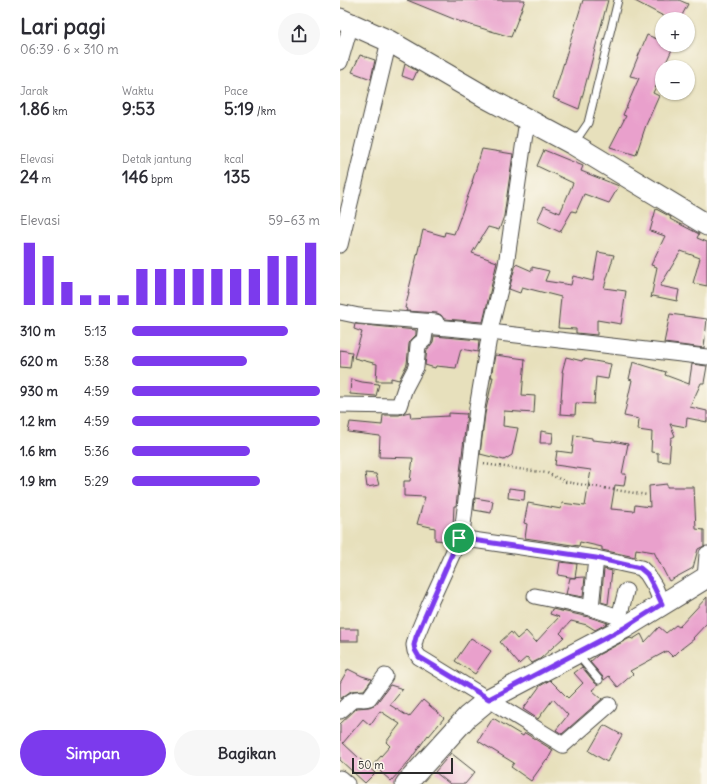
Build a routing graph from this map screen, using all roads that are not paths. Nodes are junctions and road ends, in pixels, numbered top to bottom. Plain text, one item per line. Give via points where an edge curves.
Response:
1 (618, 0) edge
2 (345, 21) edge
3 (389, 41) junction
4 (340, 62) edge
5 (527, 120) junction
6 (573, 144) junction
7 (707, 225) edge
8 (340, 244) edge
9 (340, 312) edge
10 (490, 329) junction
11 (707, 357) edge
12 (340, 405) edge
13 (459, 538) junction
14 (707, 554) edge
15 (596, 558) junction
16 (706, 577) edge
17 (626, 591) dead end
18 (535, 596) dead end
19 (662, 604) junction
20 (591, 608) junction
21 (622, 622) junction
22 (577, 654) junction
23 (385, 676) dead end
24 (599, 680) dead end
25 (489, 699) junction
26 (609, 705) dead end
27 (340, 711) edge
28 (340, 778) edge
29 (347, 784) edge
30 (406, 784) edge

1 - 6 lane via 588,123
2 - 3 main road
2 - 4 street
3 - 5 main road
3 - 8 street
5 - 6 main road
5 - 10 street via 506,265
6 - 7 main road
9 - 10 street
10 - 11 street
10 - 12 street via 426,326 424,340 418,345 416,367 399,406
10 - 13 street via 477,408 463,525
13 - 15 street
13 - 25 street via 414,645 419,657
14 - 16 street
15 - 19 street via 640,568 647,574
15 - 20 street
16 - 19 main road
17 - 21 street
18 - 20 street
19 - 21 main road
20 - 21 street
21 - 22 main road
22 - 24 lane
22 - 25 main road
23 - 27 street via 369,698 355,699
25 - 26 street via 563,745
25 - 30 main road via 467,717
28 - 29 street

